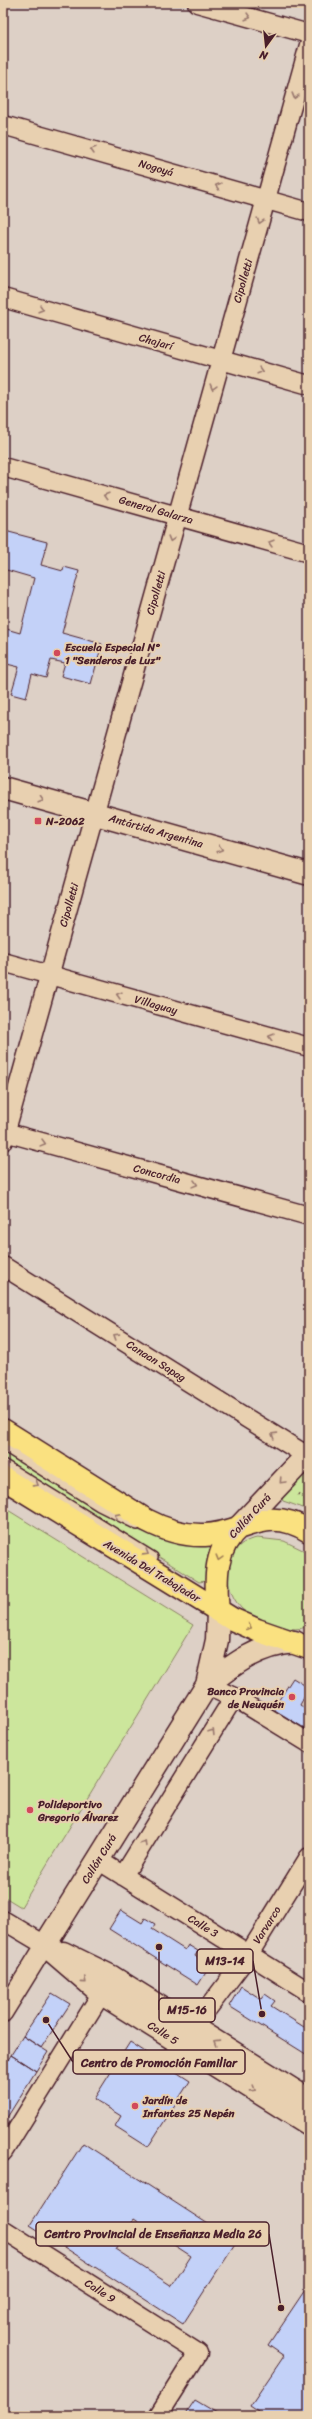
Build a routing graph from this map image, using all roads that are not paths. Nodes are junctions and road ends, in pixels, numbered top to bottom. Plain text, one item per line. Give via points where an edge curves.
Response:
1 (197, 3) edge
2 (309, 34) edge
3 (309, 45) edge
4 (3, 125) edge
5 (266, 200) junction
6 (309, 212) edge
7 (3, 298) edge
8 (221, 360) junction
9 (309, 385) edge
10 (3, 468) edge
11 (177, 516) junction
12 (309, 553) edge
13 (3, 788) edge
14 (94, 814) junction
15 (309, 874) edge
16 (3, 962) edge
17 (49, 975) junction
18 (309, 1048) edge
19 (4, 1137) edge
20 (309, 1216) edge
21 (3, 1266) edge
22 (3, 1430) edge
23 (3, 1446) edge
24 (308, 1455) edge
25 (3, 1464) edge
26 (3, 1478) edge
27 (240, 1526) junction
28 (309, 1531) edge
29 (195, 1535) junction
30 (191, 1594) junction
31 (218, 1611) junction
32 (304, 1643) edge
33 (207, 1685) junction
34 (234, 1697) junction
35 (309, 1743) edge
36 (309, 1857) edge
37 (98, 1860) junction
38 (123, 1876) junction
39 (3, 1920) edge
40 (45, 1945) junction
41 (249, 1954) junction
42 (107, 1985) junction
43 (309, 1992) edge
44 (3, 2013) edge
45 (192, 2028) junction
46 (307, 2114) edge
47 (3, 2152) edge
48 (3, 2229) edge
49 (158, 2416) edge

1 -> 2 street
3 -> 5 street, Cipolletti
5 -> 4 street, Nogoyá
5 - 6 street, Nogoyá
5 -> 8 street, Cipolletti
7 -> 8 street, Chajarí
8 -> 9 street, Chajarí
8 -> 11 street, Cipolletti
11 -> 10 street, General Galarza
12 -> 11 street, General Galarza
11 -> 14 street, Cipolletti
13 -> 14 street, Antártida Argentina
14 -> 15 street, Antártida Argentina
14 - 17 street, Cipolletti
16 - 17 street, Villaguay
18 -> 17 street, Villaguay
17 - 19 street, Cipolletti
19 -> 20 street, Concordia
24 -> 21 street, Canaan Sapag
22 - 29 main road via 150,1522 173,1531
29 -> 23 lane via 152,1530 124,1520
24 -> 27 street, Collón Curá
25 -> 30 lane via 159,1562
26 - 30 main road, Avenida Del Trabajador
27 - 28 main road via 258,1521 280,1521
27 - 29 main road via 214,1534
27 -> 31 main road, Collón Curá via 227,1540 218,1558
30 - 31 main road, Avenida Del Trabajador
31 -> 32 main road, Avenida Del Trabajador via 244,1625
31 - 33 street, Collón Curá via 217,1640
32 - 33 street, Collón Curá via 279,1643 255,1652
33 - 34 street
33 - 37 street, Collón Curá
34 - 35 street
38 -> 34 street
36 - 41 street, Varvarco
37 - 38 street, Calle 3
37 - 40 street, Collón Curá
38 - 41 street, Calle 3
39 - 40 street, Calle 5
40 - 42 street, Calle 5
40 - 44 street, Collón Curá
41 - 43 street, Calle 3
41 - 45 street, Varvarco
42 - 45 street, Calle 5
42 -> 46 street, Calle 5
42 - 47 street
46 -> 45 street, Calle 5
48 - 49 street, Calle 9 via 198,2353

